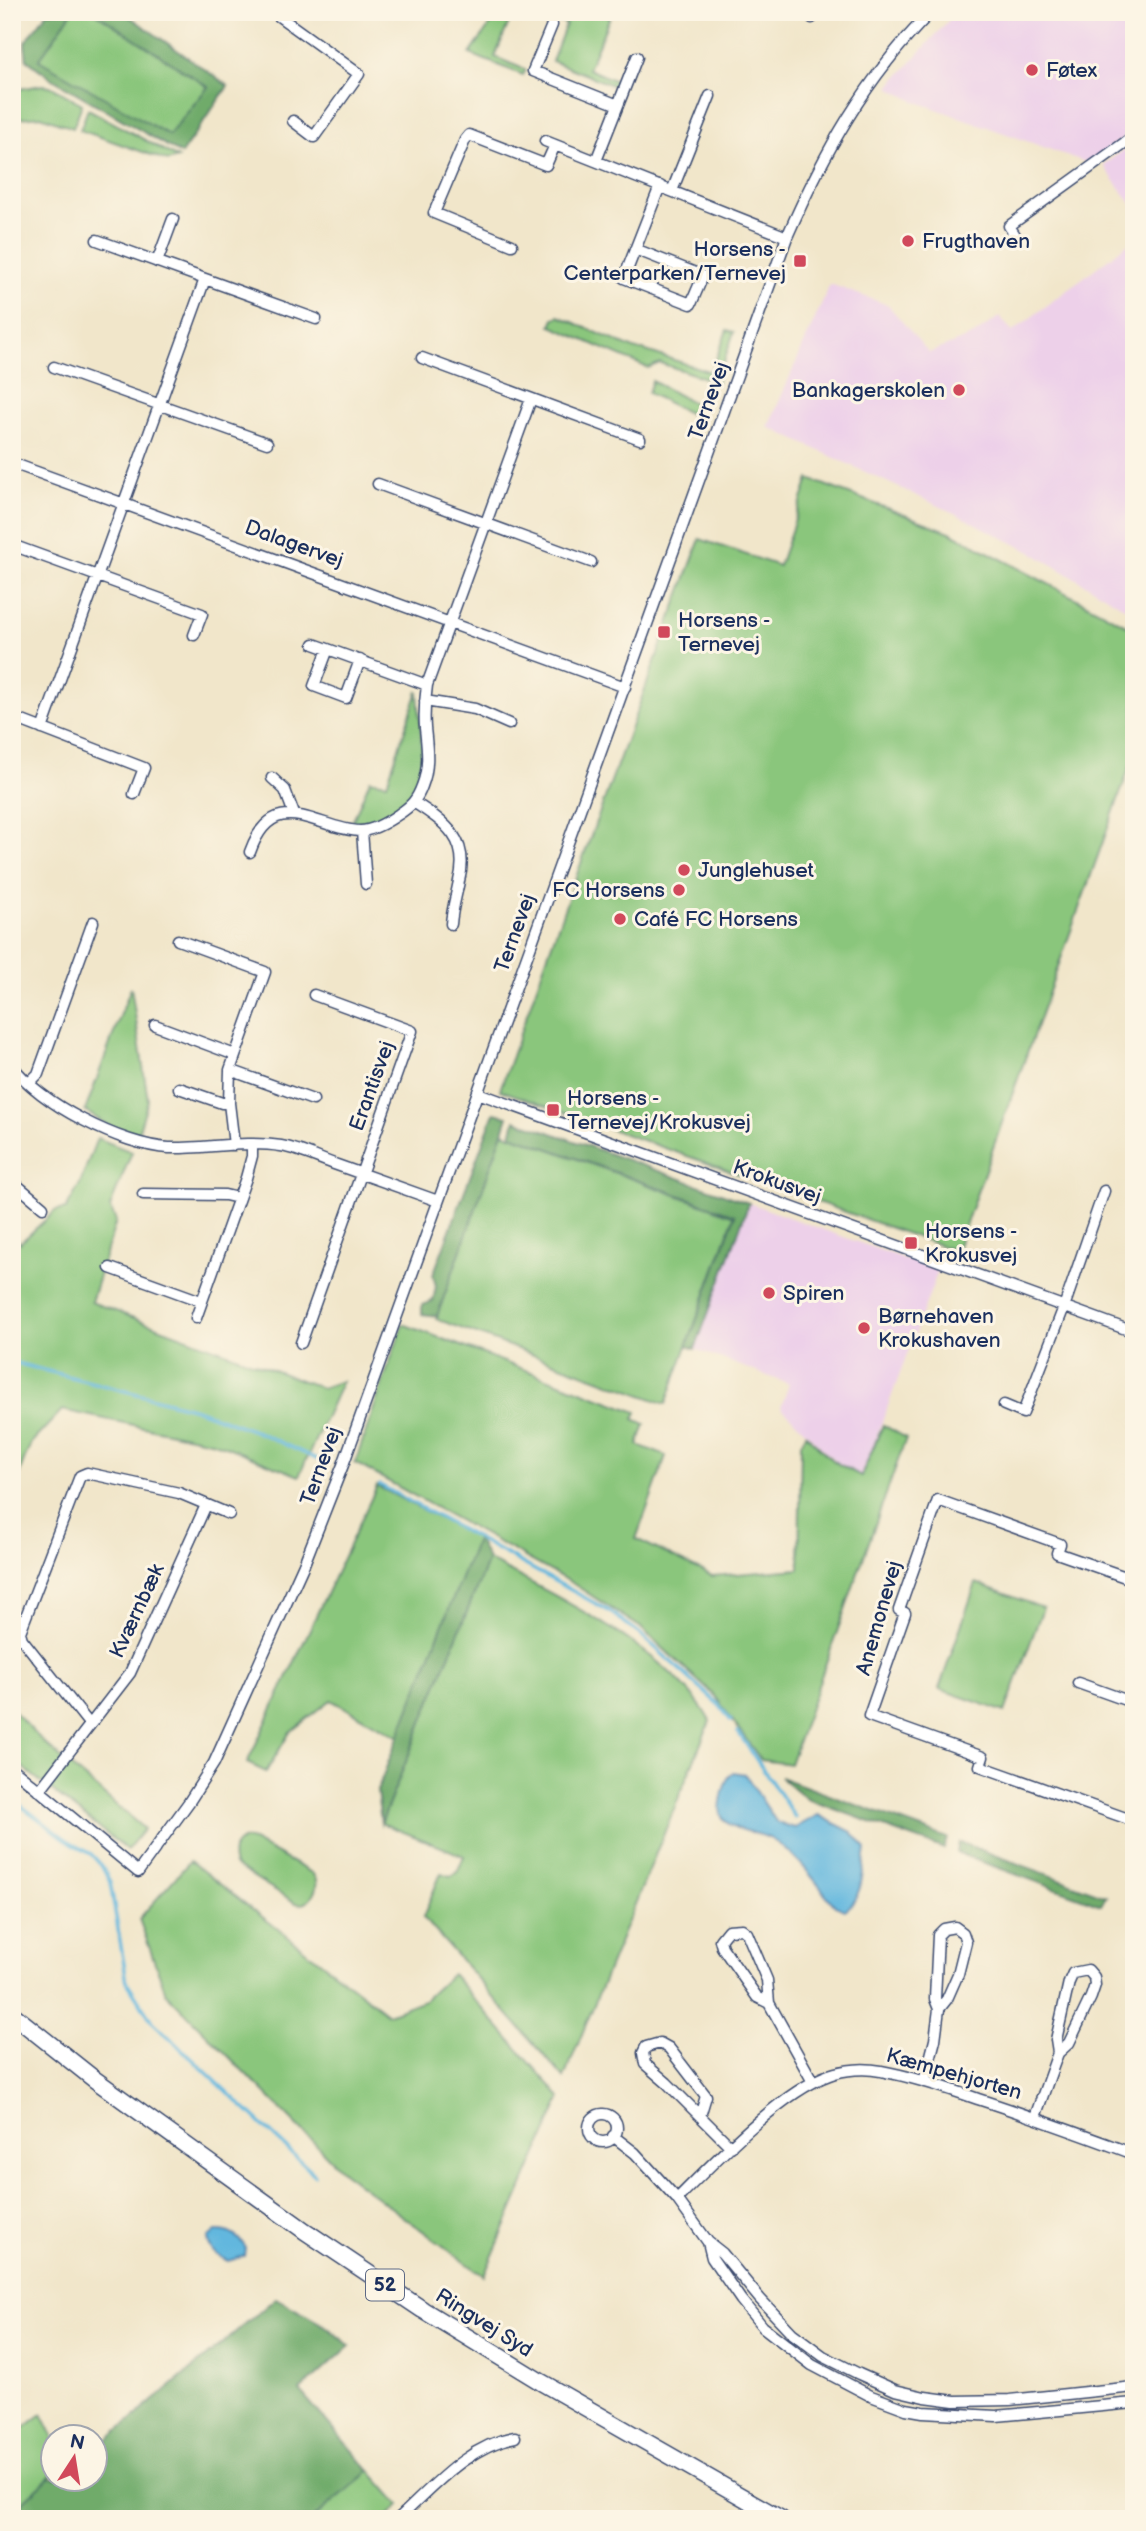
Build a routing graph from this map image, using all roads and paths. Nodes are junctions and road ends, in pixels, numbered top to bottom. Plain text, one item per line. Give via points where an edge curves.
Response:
1 (273, 12) edge
2 (806, 12) edge
3 (818, 12) edge
4 (931, 12) edge
5 (552, 25) dead end
6 (637, 57) dead end
7 (710, 96) dead end
8 (618, 105) junction
9 (293, 121) dead end
10 (1134, 136) edge
11 (545, 141) dead end
12 (555, 145) junction
13 (596, 161) junction
14 (660, 186) junction
15 (672, 191) junction
16 (173, 219) dead end
17 (1015, 236) dead end
18 (787, 237) junction
19 (97, 240) dead end
20 (512, 245) dead end
21 (635, 249) junction
22 (157, 262) junction
23 (205, 279) junction
24 (316, 319) dead end
25 (422, 359) dead end
26 (54, 367) dead end
27 (531, 399) junction
28 (160, 404) junction
29 (640, 439) dead end
30 (267, 443) dead end
31 (12, 463) edge
32 (378, 484) dead end
33 (124, 503) junction
34 (486, 523) junction
35 (12, 545) edge
36 (591, 562) dead end
37 (97, 576) junction
38 (450, 622) junction
39 (194, 635) dead end
40 (314, 644) dead end
41 (328, 649) junction
42 (360, 660) junction
43 (427, 685) junction
44 (625, 687) junction
45 (425, 701) junction
46 (12, 717) edge
47 (509, 724) dead end
48 (42, 729) junction
49 (272, 778) dead end
50 (134, 794) dead end
51 (415, 803) junction
52 (294, 814) junction
53 (362, 831) junction
54 (250, 852) dead end
55 (366, 884) dead end
56 (93, 922) dead end
57 (451, 925) dead end
58 (178, 940) dead end
59 (314, 995) dead end
60 (155, 1026) dead end
61 (234, 1055) junction
62 (14, 1070) edge
63 (230, 1070) junction
64 (29, 1083) junction
65 (179, 1088) dead end
66 (478, 1093) junction
67 (313, 1100) dead end
68 (229, 1103) junction
69 (252, 1144) junction
70 (234, 1145) junction
71 (361, 1174) junction
72 (12, 1181) edge
73 (1104, 1191) dead end
74 (143, 1194) dead end
75 (238, 1198) junction
76 (438, 1201) junction
77 (43, 1208) dead end
78 (110, 1268) dead end
79 (201, 1301) junction
80 (1064, 1307) junction
81 (196, 1318) dead end
82 (1134, 1332) edge
83 (301, 1343) dead end
84 (1004, 1405) dead end
85 (206, 1505) junction
86 (229, 1514) dead end
87 (1134, 1580) edge
88 (1079, 1683) dead end
89 (1134, 1703) edge
90 (90, 1725) junction
91 (12, 1769) edge
92 (39, 1791) junction
93 (1134, 1821) edge
94 (769, 2003) junction
95 (939, 2009) junction
96 (12, 2014) edge
97 (1058, 2053) junction
98 (813, 2082) junction
99 (924, 2082) junction
100 (700, 2116) junction
101 (1035, 2118) junction
102 (613, 2136) dead end
103 (731, 2147) junction
104 (1134, 2154) edge
105 (677, 2199) junction
106 (708, 2242) junction
107 (1134, 2387) edge
108 (1134, 2403) edge
109 (516, 2437) dead end
110 (398, 2519) edge
111 (781, 2519) edge

1 - 9 street via 359,74 314,137
2 - 3 street via 812,18
4 - 18 street, Ternevej via 853,108 815,173
5 - 8 street via 533,71
6 - 8 street
7 - 15 street
8 - 13 street
10 - 17 street via 1009,226
11 - 12 street
12 - 13 street
12 - 20 street via 546,165 469,135 465,140 435,213
13 - 14 street
14 - 15 street
14 - 21 street
15 - 18 street
16 - 22 street
18 - 44 street, Ternevej
19 - 22 street
21 - 21 street via 624,278 691,304 703,276
22 - 23 street
23 - 24 street
23 - 28 street
25 - 27 street
26 - 28 street
27 - 29 street
27 - 34 street
28 - 30 street
28 - 33 street
31 - 33 street, Dalagervej
32 - 34 street
33 - 37 street
33 - 38 street, Dalagervej
34 - 36 street
34 - 38 street
35 - 37 street
37 - 39 street via 202,614
37 - 48 street
38 - 43 street
38 - 44 street, Dalagervej
40 - 41 street
41 - 42 street
41 - 42 street via 314,686 346,698
42 - 43 street
43 - 45 street
44 - 66 street, Ternevej
45 - 47 street via 475,709
45 - 51 street via 428,765
46 - 48 street
48 - 50 street via 144,768
49 - 52 street via 285,790
51 - 53 street
51 - 57 street via 442,821 460,848 460,879
52 - 53 street
52 - 54 street via 264,826
53 - 55 street
56 - 64 street via 38,1074
58 - 61 street via 265,971
59 - 71 street, Erantisvej via 412,1031
60 - 61 street
61 - 63 street
62 - 64 street
63 - 67 street
63 - 68 street
64 - 70 street via 51,1101 140,1144 167,1148
65 - 68 street
66 - 76 street, Ternevej
66 - 80 street, Krokusvej
68 - 70 street
69 - 70 street
69 - 71 street via 283,1146
69 - 75 street
71 - 76 street
71 - 83 street, Erantisvej
72 - 77 street
73 - 80 street
74 - 75 street
75 - 79 street
76 - 92 street, Ternevej via 304,1564 214,1763 189,1802 138,1872
78 - 79 street
79 - 81 street
80 - 82 street, Krokusvej
80 - 84 street via 1023,1413
85 - 86 street
85 - 90 street, Kværnbæk via 130,1673
85 - 90 street via 179,1493 87,1473 78,1478 20,1632
87 - 93 street, Anemonevej via 1057,1553 1060,1544 938,1500 898,1610 905,1613 869,1716 983,1757 980,1766
88 - 89 street
90 - 92 street, Kværnbæk
91 - 92 street
94 - 94 street via 767,1980 747,1933 742,1928 727,1930 720,1940 722,1947 757,1997
94 - 98 street
95 - 95 street via 958,1974 966,1942 955,1927 938,1935 935,1999
95 - 99 street
96 - 111 highway, Ringvej Syd / 52 via 272,2207 423,2310
97 - 97 street via 1069,2043 1091,1997 1095,1984 1088,1970 1073,1973 1069,1982 1056,2040
97 - 101 street
98 - 99 street, Kæmpehjorten via 852,2070
98 - 103 street, Kæmpehjorten
99 - 101 street, Kæmpehjorten
100 - 100 street via 645,2064 646,2047 660,2043 684,2067 706,2096
100 - 103 street
101 - 104 street, Kæmpehjorten
102 - 105 street
103 - 105 street, Kæmpehjorten
105 - 106 street
106 - 107 street via 792,2333 823,2356 895,2390 955,2401
106 - 108 street via 712,2258 763,2327 812,2365 906,2409 996,2416
109 - 110 street via 468,2457

